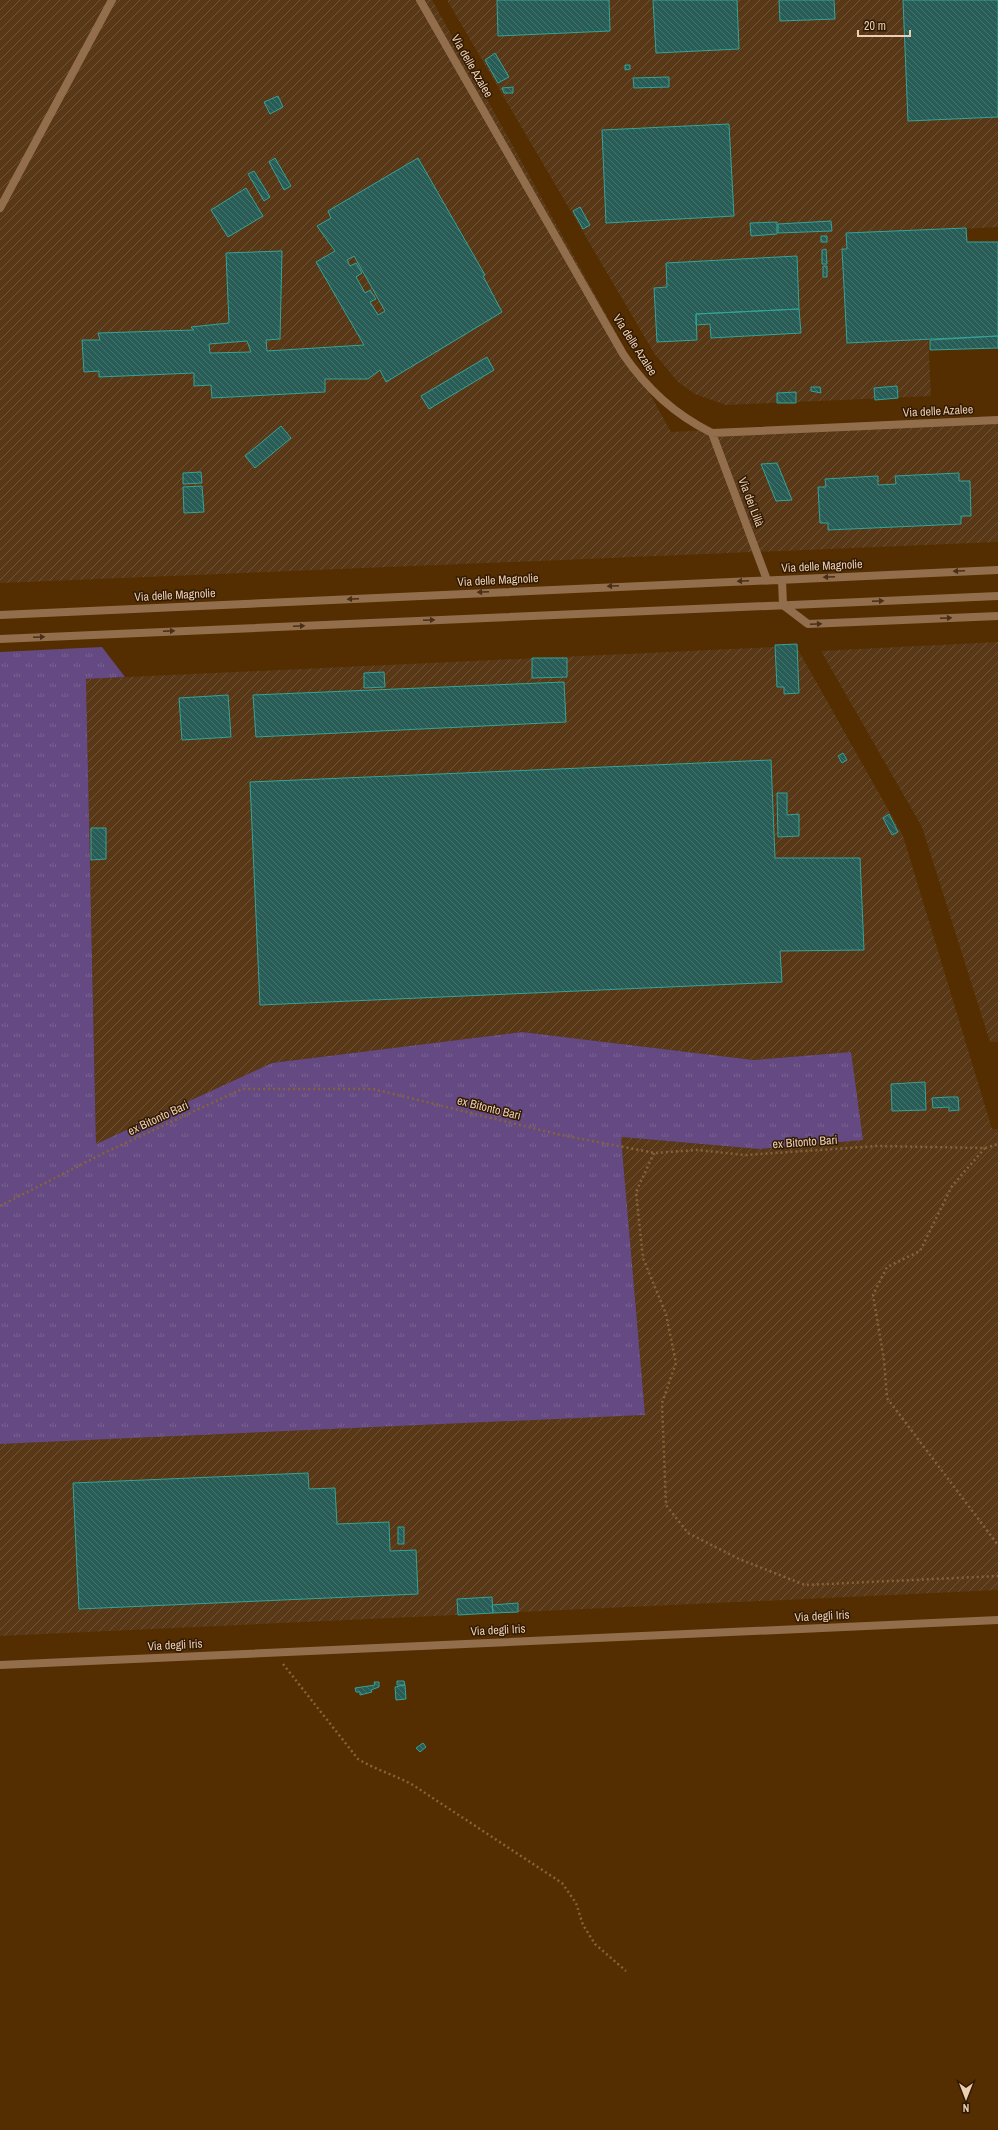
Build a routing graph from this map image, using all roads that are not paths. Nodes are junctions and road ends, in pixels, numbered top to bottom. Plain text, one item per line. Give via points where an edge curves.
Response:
1 (112, 0) edge
2 (420, 0) edge
3 (0, 208) edge
4 (998, 420) edge
5 (712, 433) junction
6 (998, 570) edge
7 (767, 580) junction
8 (782, 580) junction
9 (998, 596) edge
10 (783, 605) junction
11 (0, 616) edge
12 (998, 616) edge
13 (0, 639) edge
14 (998, 1620) edge
15 (0, 1665) edge

1 - 3 street
2 - 5 street, Via delle Azalee via 623,354 656,396 692,423
4 - 5 street, Via delle Azalee
5 - 7 street, Via dei Lillà
6 -> 8 street, Via delle Magnolie
7 - 8 street, Via delle Magnolie
7 -> 11 street, Via delle Magnolie
8 - 10 street
10 -> 9 street
10 -> 12 street via 808,624
13 -> 10 street
14 - 15 street, Via degli Iris

